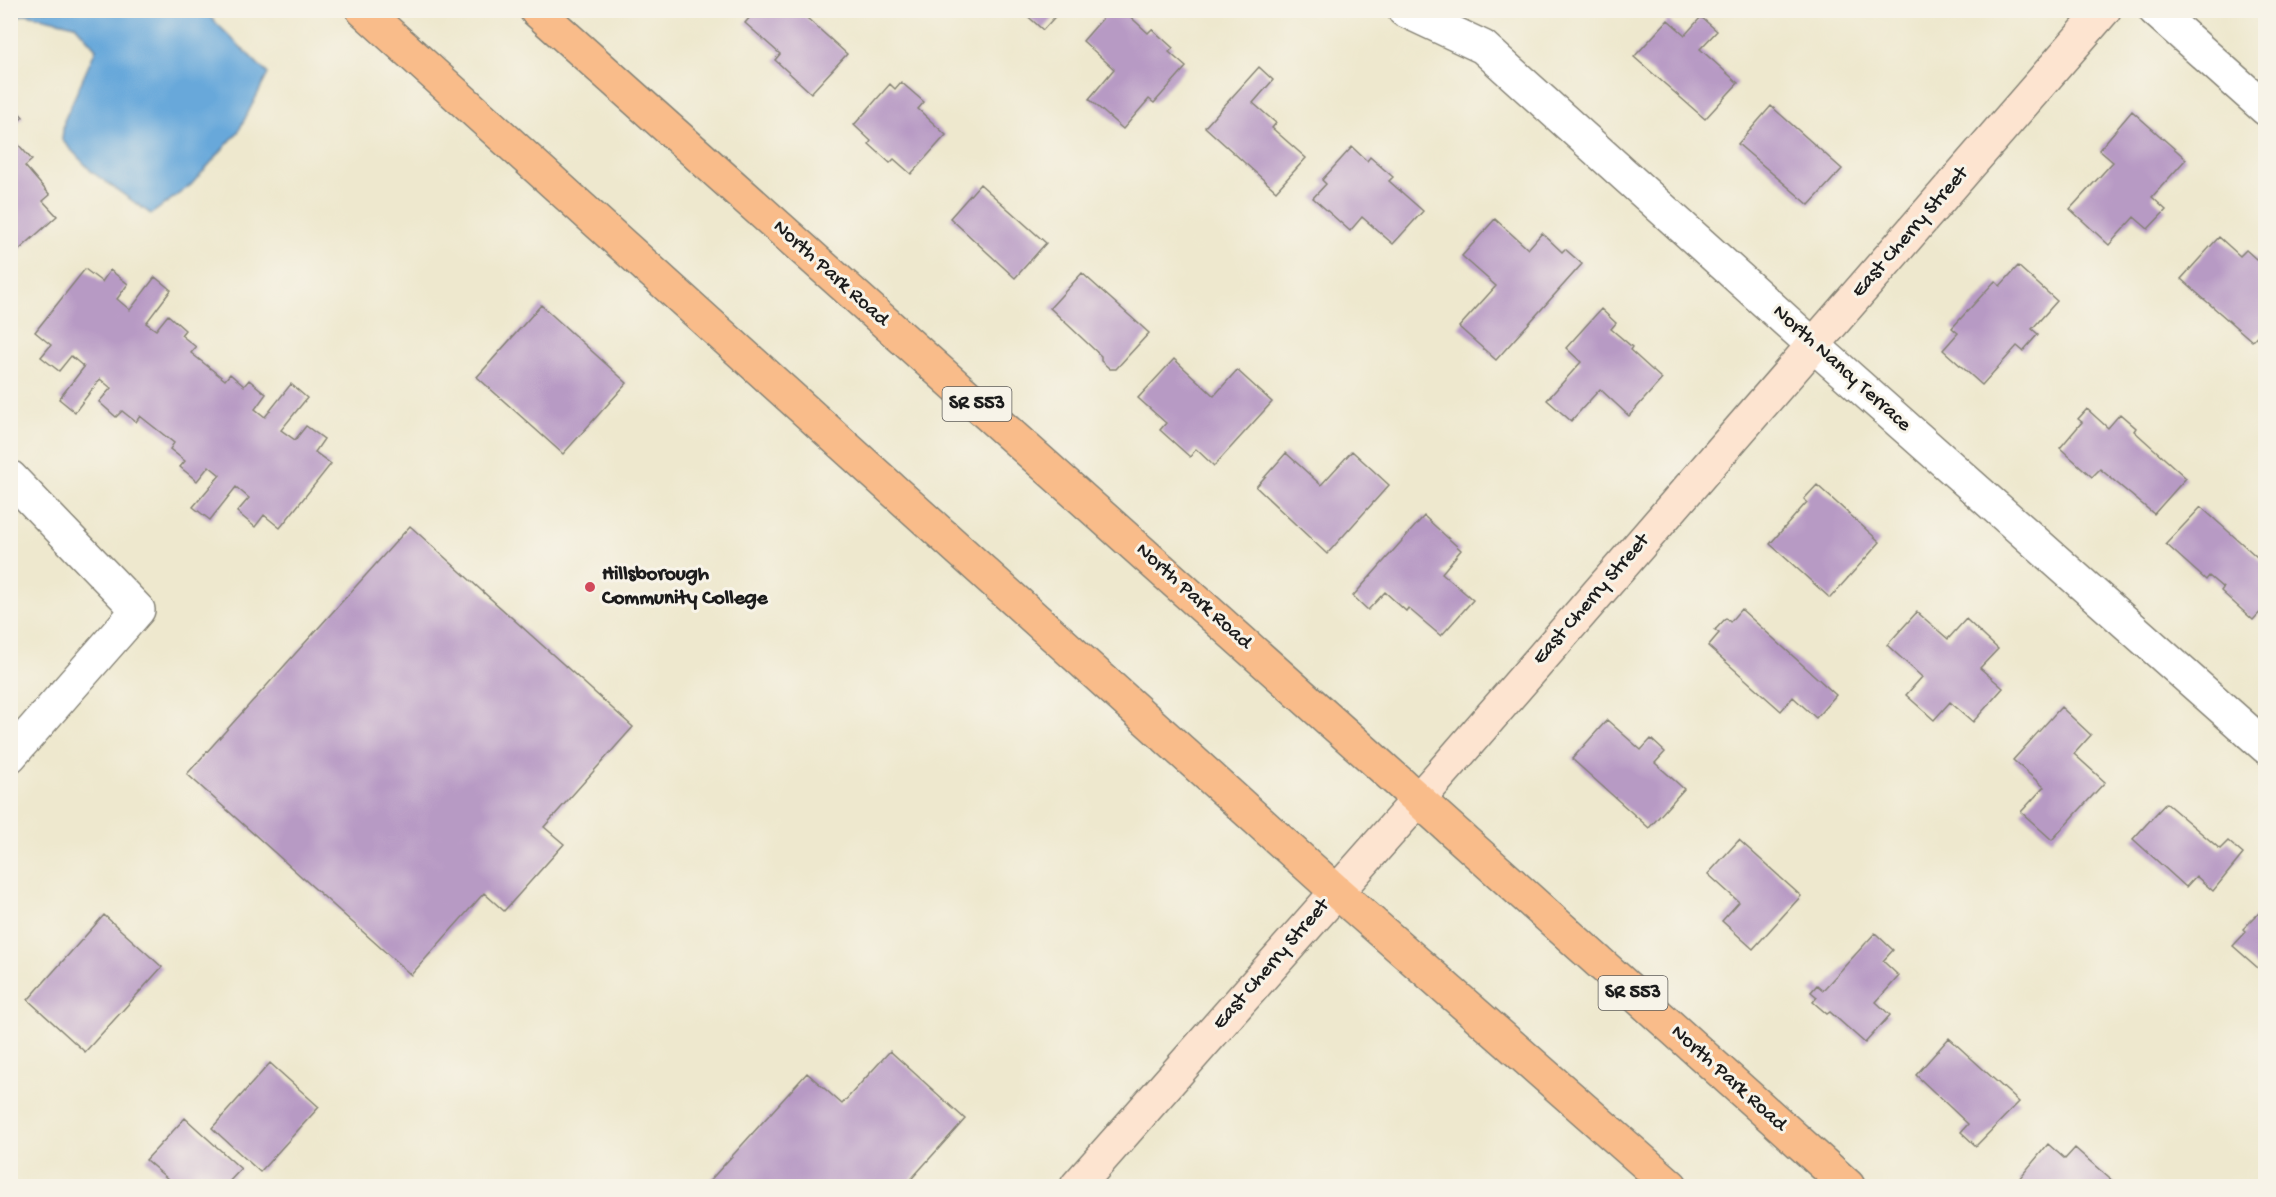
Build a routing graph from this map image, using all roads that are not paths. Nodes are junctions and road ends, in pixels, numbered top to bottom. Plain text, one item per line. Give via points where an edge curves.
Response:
1 (363, 10) edge
2 (536, 10) edge
3 (1404, 10) edge
4 (2104, 10) edge
5 (2155, 10) edge
6 (2265, 109) edge
7 (1813, 345) junction
8 (10, 477) edge
9 (2265, 747) edge
10 (10, 756) edge
11 (1418, 799) junction
12 (1337, 892) junction
13 (1077, 1186) edge
14 (1671, 1186) edge
15 (1848, 1186) edge

1 - 12 main road
2 - 11 main road, North Park Road / SR 553
3 - 7 street, North Nancy Terrace via 1483,47
4 - 7 street, East Cherry Street
5 - 6 street
7 - 9 street, North Nancy Terrace
7 - 11 street, East Cherry Street
8 - 10 street via 138,610
11 - 12 street, East Cherry Street
11 - 15 main road, North Park Road / SR 553
12 - 13 street, East Cherry Street
12 - 14 main road

